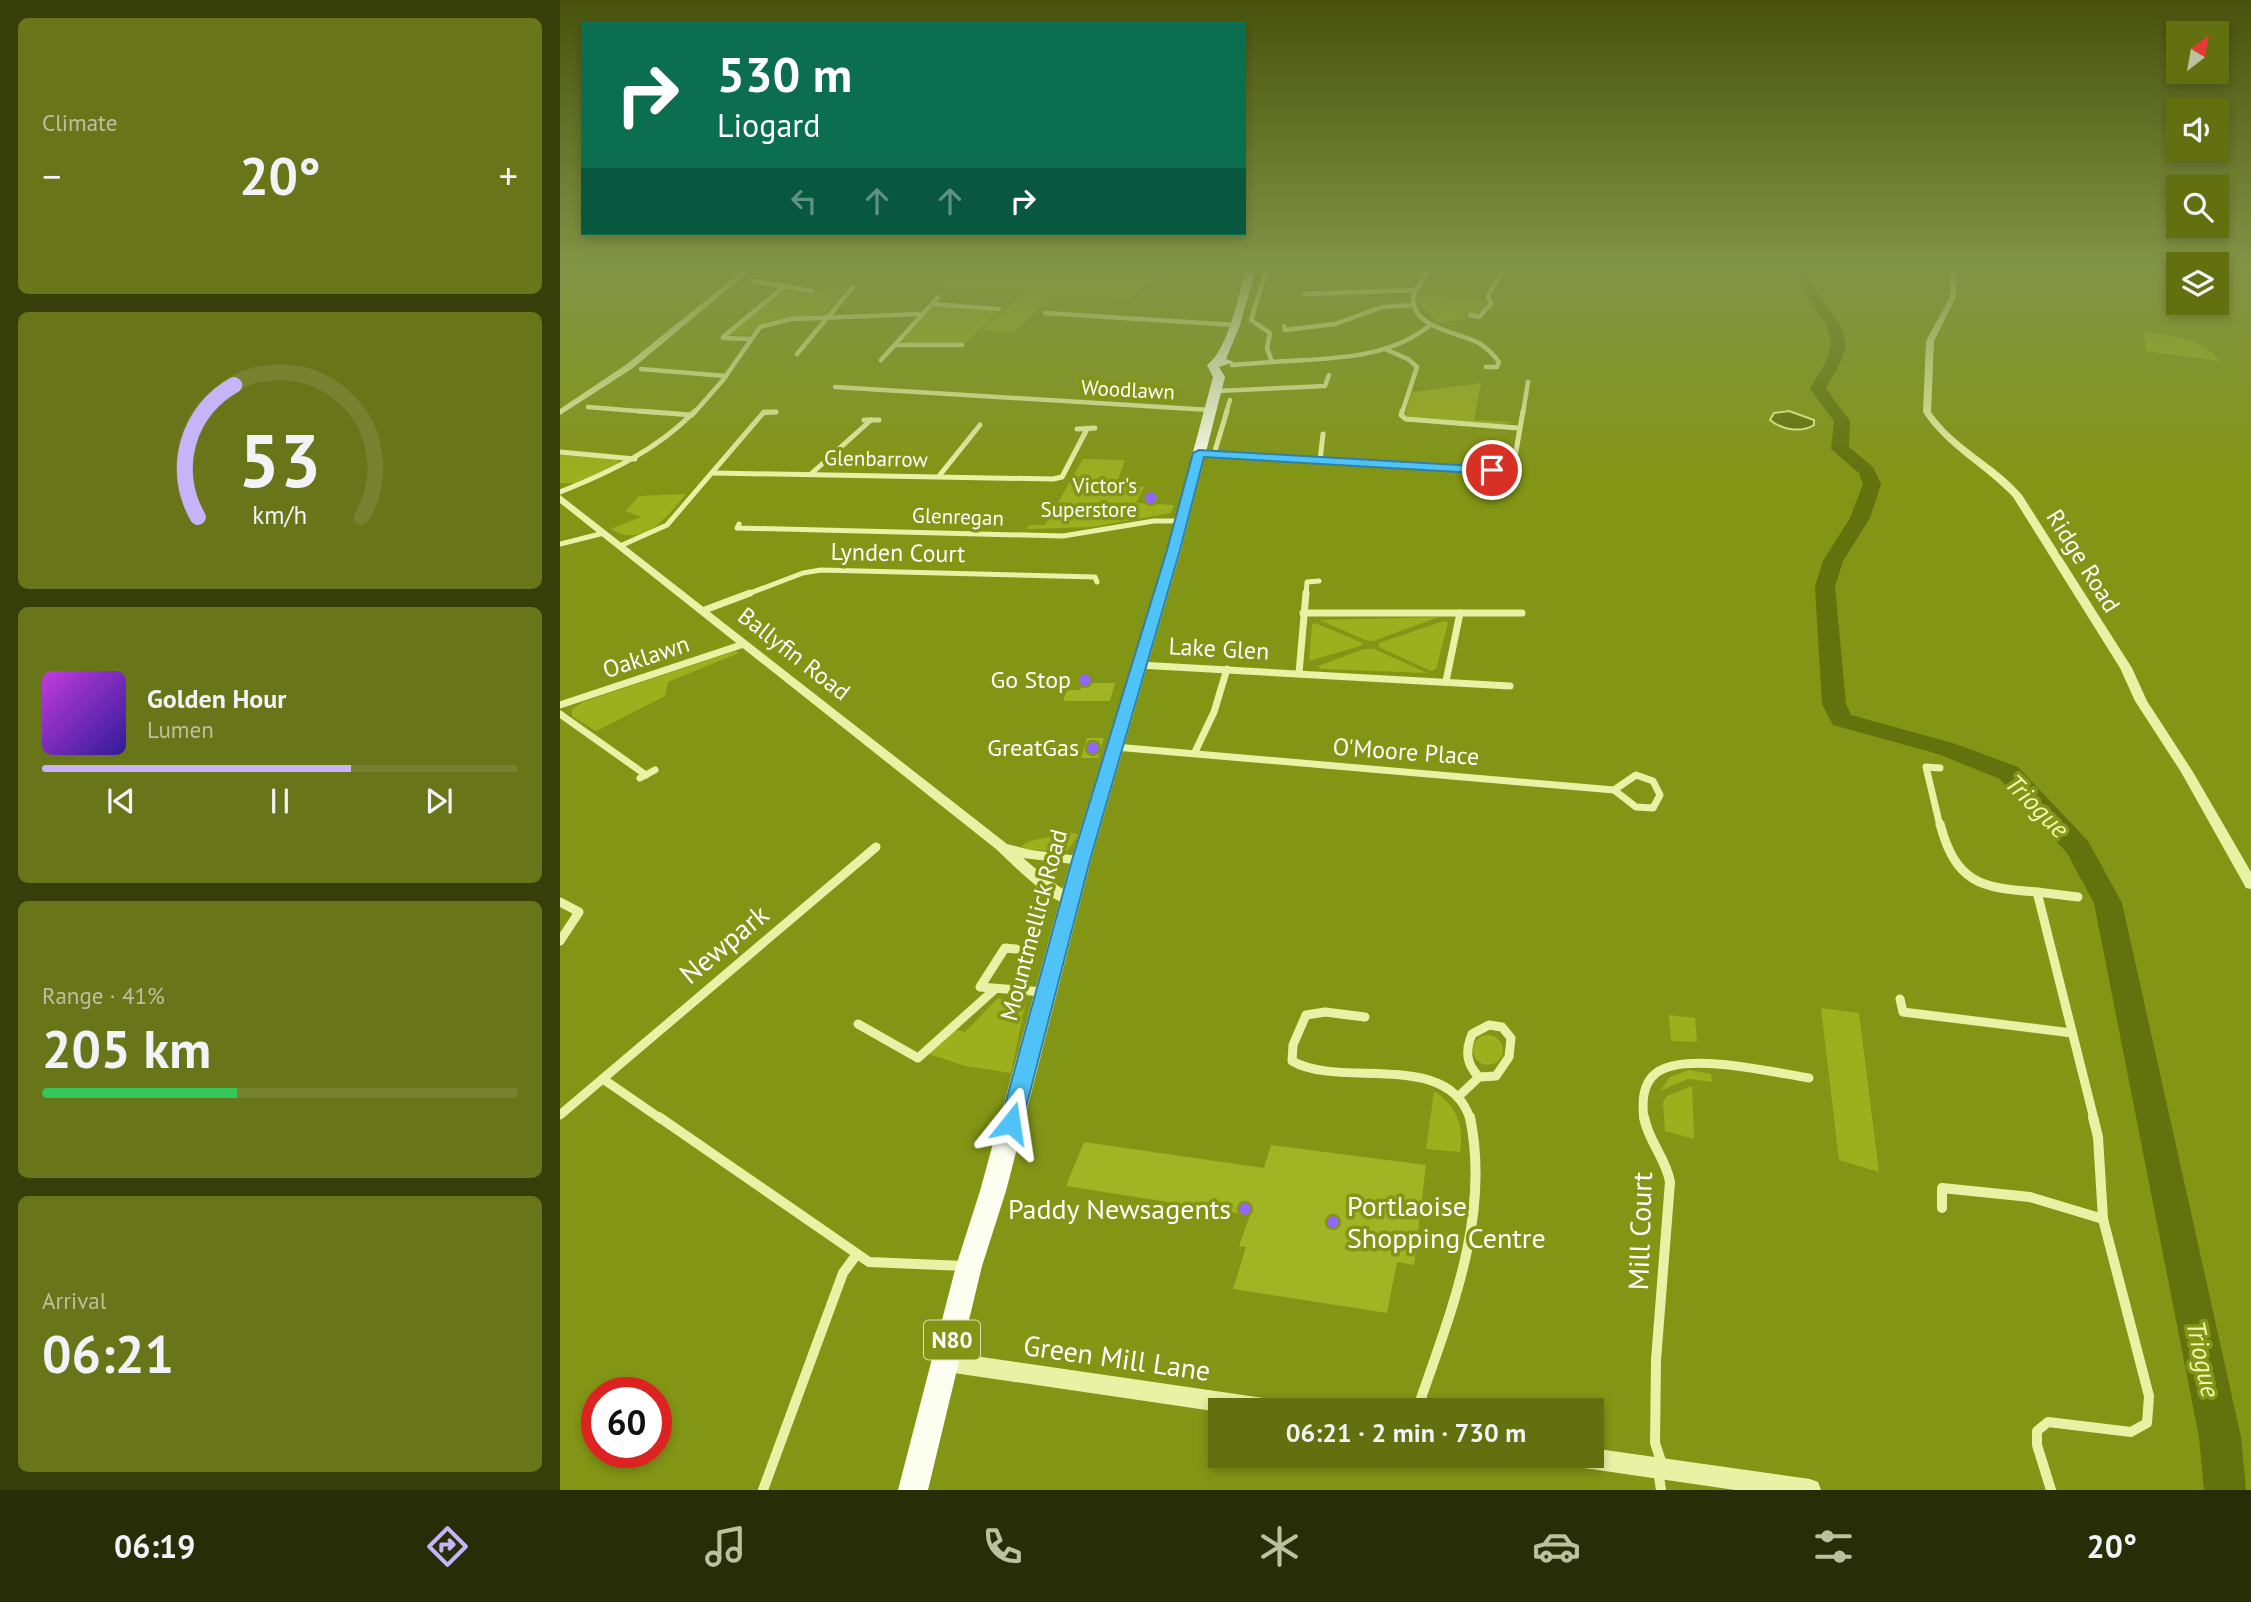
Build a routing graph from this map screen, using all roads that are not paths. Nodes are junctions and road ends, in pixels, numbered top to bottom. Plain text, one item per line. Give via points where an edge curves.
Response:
1 (665, 338) edge
2 (724, 338) edge
3 (753, 338) edge
4 (812, 338) edge
5 (902, 338) edge
6 (1232, 338) edge
7 (1269, 338) edge
8 (1412, 338) edge
9 (1467, 338) edge
10 (1932, 338) edge
11 (751, 340) junction
12 (896, 345) junction
13 (961, 345) dead end
14 (1385, 348) junction
15 (797, 355) dead end
16 (881, 360) dead end
17 (1272, 362) junction
18 (1486, 367) dead end
19 (1223, 368) junction
20 (641, 369) dead end
21 (1329, 375) dead end
22 (726, 376) junction
23 (1280, 380) dead end
24 (1528, 382) dead end
25 (835, 387) dead end
26 (1279, 388) junction
27 (1230, 400) dead end
28 (588, 407) dead end
29 (1210, 410) junction
30 (776, 412) dead end
31 (560, 413) edge
32 (692, 415) junction
33 (864, 420) dead end
34 (871, 420) junction
35 (879, 420) dead end
36 (989, 425) dead end
37 (1095, 428) dead end
38 (1518, 428) junction
39 (1077, 429) dead end
40 (1087, 429) junction
41 (1323, 434) dead end
42 (560, 452) edge
43 (1199, 453) junction
44 (1214, 454) junction
45 (635, 459) junction
46 (1320, 460) junction
47 (1492, 470) dead end
48 (713, 473) junction
49 (812, 473) junction
50 (939, 476) junction
51 (560, 492) edge
52 (1505, 493) dead end
53 (560, 498) edge
54 (1181, 520) junction
55 (740, 524) dead end
56 (604, 533) junction
57 (560, 544) edge
58 (621, 545) junction
59 (1097, 582) dead end
60 (1319, 582) dead end
61 (702, 611) junction
62 (1460, 612) junction
63 (1303, 613) junction
64 (1522, 613) dead end
65 (744, 644) junction
66 (1138, 665) junction
67 (1227, 669) junction
68 (1298, 673) junction
69 (1446, 681) junction
70 (1510, 686) dead end
71 (560, 705) edge
72 (560, 714) edge
73 (1115, 747) junction
74 (1195, 752) junction
75 (1940, 768) dead end
76 (655, 770) dead end
77 (1614, 790) junction
78 (1001, 846) junction
79 (876, 847) dead end
80 (1081, 860) junction
81 (2251, 884) edge
82 (2037, 892) junction
83 (2078, 897) dead end
84 (1070, 901) junction
85 (560, 902) edge
86 (560, 941) edge
87 (1016, 949) dead end
88 (994, 990) junction
89 (1046, 992) junction
90 (1900, 999) dead end
91 (1365, 1017) dead end
92 (858, 1024) dead end
93 (2072, 1033) junction
94 (1479, 1077) junction
95 (1809, 1078) dead end
96 (603, 1079) junction
97 (1459, 1096) junction
98 (560, 1115) edge
99 (1942, 1208) dead end
100 (2103, 1219) junction
101 (858, 1254) junction
102 (969, 1266) junction
103 (947, 1362) junction
104 (1421, 1398) edge
105 (1208, 1400) edge
106 (1604, 1464) edge
107 (1662, 1477) edge
108 (763, 1490) edge
109 (913, 1490) edge
110 (1810, 1490) edge
111 (2051, 1490) edge

1 - 31 street
2 - 11 street
3 - 11 street
4 - 15 street
5 - 12 street
6 - 19 main road, Mountmellick Road / N80
7 - 17 street
8 - 14 street
9 - 18 street via 1495,355 1497,367
10 - 81 street, Ridge Road via 1927,412 1939,430 2002,479 2022,504 2126,668 2141,701
11 - 22 street
12 - 13 street
12 - 16 street
14 - 17 street
14 - 38 street via 1417,367 1401,415 1406,419
17 - 19 street
19 - 26 street
19 - 29 main road, Mountmellick Road / N80
20 - 22 street
21 - 26 street via 1325,386
22 - 32 street
23 - 26 street
24 - 38 street
25 - 29 street, Woodlawn
27 - 44 street
28 - 32 street
29 - 43 main road, Mountmellick Road / N80
30 - 48 street via 764,412
32 - 45 street
33 - 34 street, Glenbarrow
34 - 35 street, Glenbarrow
34 - 49 street, Glenbarrow
36 - 50 street, Glenbarrow via 977,425
37 - 40 street
38 - 52 street via 1510,486
39 - 40 street
40 - 50 street, Glenbarrow via 1062,477
41 - 46 street
42 - 45 street
43 - 44 street
43 - 54 main road, Mountmellick Road / N80
44 - 46 street
45 - 51 street
46 - 47 street
48 - 49 street, Glenbarrow
48 - 58 street via 667,524
49 - 50 street, Glenbarrow
53 - 56 street, Ballyfin Road
54 - 55 street, Glenregan via 1063,536 737,528
54 - 66 main road, Mountmellick Road / N80
56 - 57 street
56 - 58 street, Ballyfin Road
58 - 61 street, Ballyfin Road
59 - 61 street, Lynden Court via 1095,577 821,570
60 - 63 street, Lake Glen via 1307,582
61 - 65 street, Ballyfin Road
62 - 63 street
62 - 64 street
62 - 69 street
63 - 68 street, Lake Glen
65 - 71 street, Oaklawn
65 - 78 street, Ballyfin Road
66 - 67 street, Lake Glen
66 - 73 main road, Mountmellick Road / N80
67 - 68 street, Lake Glen
67 - 74 street
68 - 69 street, Lake Glen
69 - 70 street, Lake Glen
72 - 76 street via 643,777
73 - 74 street, O'Moore Place
73 - 80 main road, Mountmellick Road / N80
74 - 77 street, O'Moore Place
75 - 82 street via 1926,767 1955,866 1973,880 2007,890
77 - 77 street, O'Moore Place via 1643,810 1653,808 1660,795 1653,781 1636,775
78 - 80 street, Ballyfin Road via 1030,855
78 - 84 street, Ballyfin Road
79 - 96 street, Newpark
80 - 84 main road, Mountmellick Road / N80
82 - 83 street
82 - 93 street
84 - 89 main road, Mountmellick Road / N80
85 - 86 street via 579,912
87 - 88 street via 1006,948 980,987
88 - 89 street
88 - 92 street via 918,1058
89 - 102 main road, Mountmellick Road / N80
90 - 93 street via 1903,1012
91 - 97 street via 1325,1012 1306,1015 1293,1045 1292,1060 1307,1069 1332,1067 1427,1082
93 - 100 street via 2098,1137
94 - 94 street via 1468,1064 1469,1042 1479,1028 1502,1027 1511,1038 1509,1057 1496,1076
94 - 97 street
95 - 107 street, Mill Court via 1688,1064 1662,1068 1646,1086 1646,1128 1664,1157 1670,1182 1657,1346 1655,1443
96 - 98 street, Newpark
96 - 101 street
97 - 104 street via 1475,1130 1473,1208 1453,1310
99 - 100 street via 1942,1188 2030,1196
100 - 111 street via 2150,1396 2147,1423 2131,1432 2048,1422 2037,1431 2037,1445
101 - 102 street via 869,1262
101 - 108 street via 843,1273
102 - 103 main road, Mountmellick Road / N80
103 - 105 street, Green Mill Lane
103 - 109 main road, Mountmellick Road / N80
106 - 107 street
107 - 110 street

